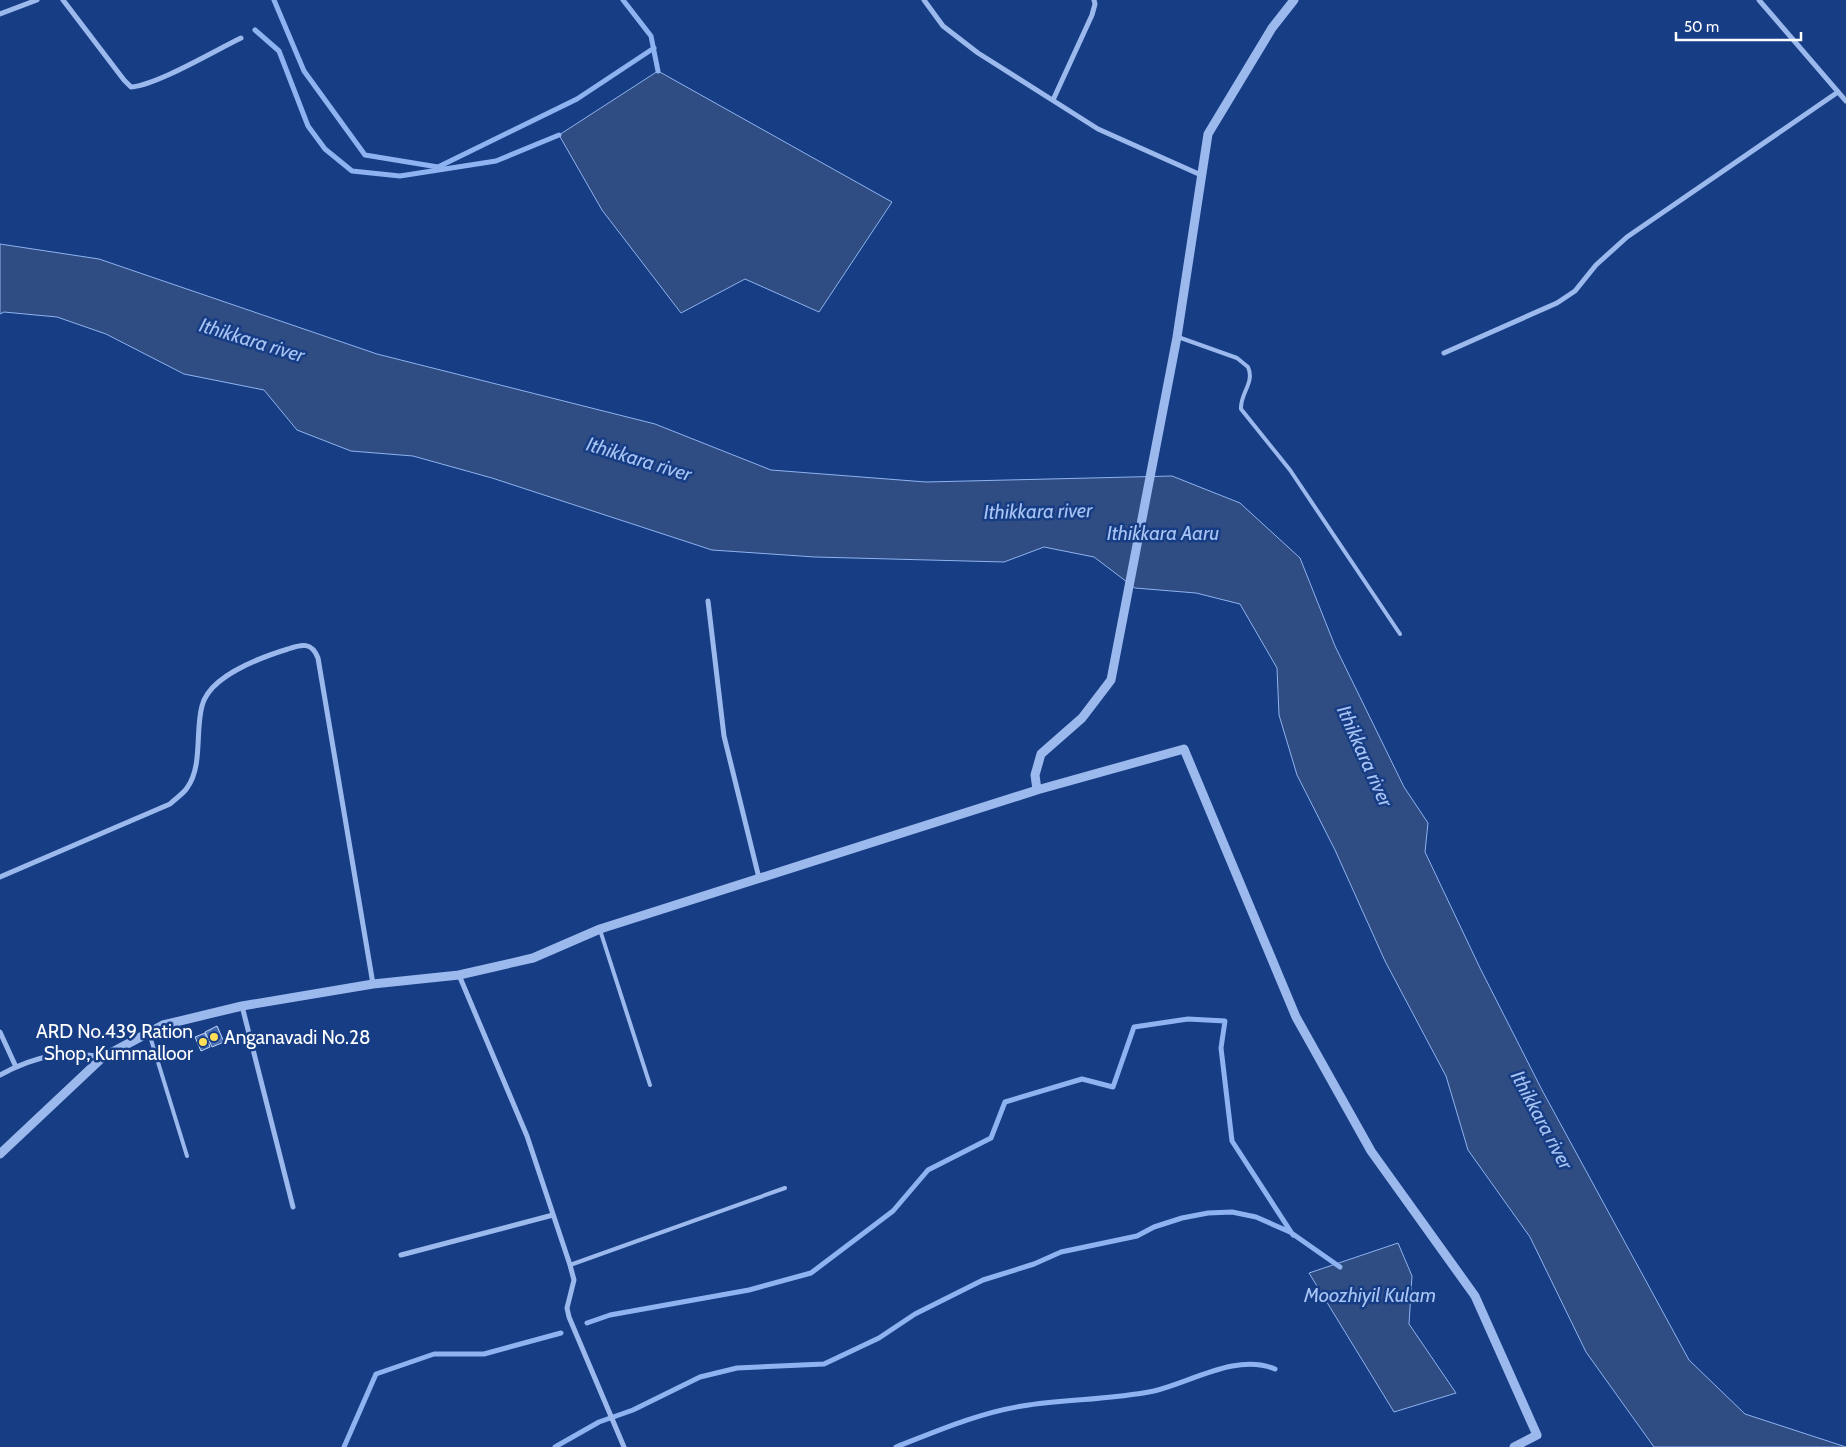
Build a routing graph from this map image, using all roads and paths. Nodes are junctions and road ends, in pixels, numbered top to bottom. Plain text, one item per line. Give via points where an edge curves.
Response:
1 (37, 0) edge
2 (63, 0) edge
3 (924, 0) edge
4 (1094, 0) edge
5 (1294, 0) edge
6 (1759, 0) edge
7 (0, 14) edge
8 (240, 38) dead end
9 (1838, 92) junction
10 (1053, 100) junction
11 (1846, 101) edge
12 (1201, 176) junction
13 (1177, 337) junction
14 (1444, 353) dead end
15 (708, 601) dead end
16 (1400, 634) dead end
17 (1037, 790) junction
18 (0, 877) edge
19 (759, 878) junction
20 (600, 929) junction
21 (458, 975) junction
22 (373, 984) junction
23 (242, 1006) junction
24 (0, 1032) edge
25 (149, 1033) junction
26 (103, 1058) junction
27 (16, 1066) junction
28 (0, 1075) edge
29 (650, 1085) dead end
30 (0, 1154) edge
31 (187, 1156) dead end
32 (785, 1188) dead end
33 (293, 1207) dead end
34 (553, 1215) junction
35 (402, 1254) dead end
36 (570, 1265) junction
37 (624, 1447) edge
38 (1514, 1447) edge

1 - 7 street
2 - 8 street via 131,87 155,80
3 - 10 street via 943,26 978,53
4 - 10 street via 1092,15
5 - 12 street via 1272,28 1208,134
6 - 9 street
9 - 11 street
9 - 14 street via 1627,237 1596,265 1575,291 1557,303
10 - 12 street via 1098,128
12 - 13 street
13 - 16 lane via 1237,358 1248,367 1251,379 1241,409 1290,470
13 - 17 street via 1111,680 1082,718 1041,754 1035,775
15 - 19 street via 724,736
17 - 19 street
17 - 38 street via 1184,749 1296,1017 1371,1151 1475,1296 1537,1435
18 - 22 street via 170,804 187,788 194,771 202,704 212,688 230,673 302,644 310,646 318,658
19 - 20 street
20 - 21 street via 533,958
20 - 29 lane
21 - 22 street
21 - 34 street via 527,1136
22 - 23 street
23 - 25 street via 163,1025
23 - 33 street
24 - 27 street
25 - 26 street
25 - 31 lane
26 - 27 street via 70,1053
26 - 30 street
27 - 28 street
32 - 36 lane
34 - 35 street
34 - 36 street
36 - 37 street via 574,1280 567,1308 569,1317

